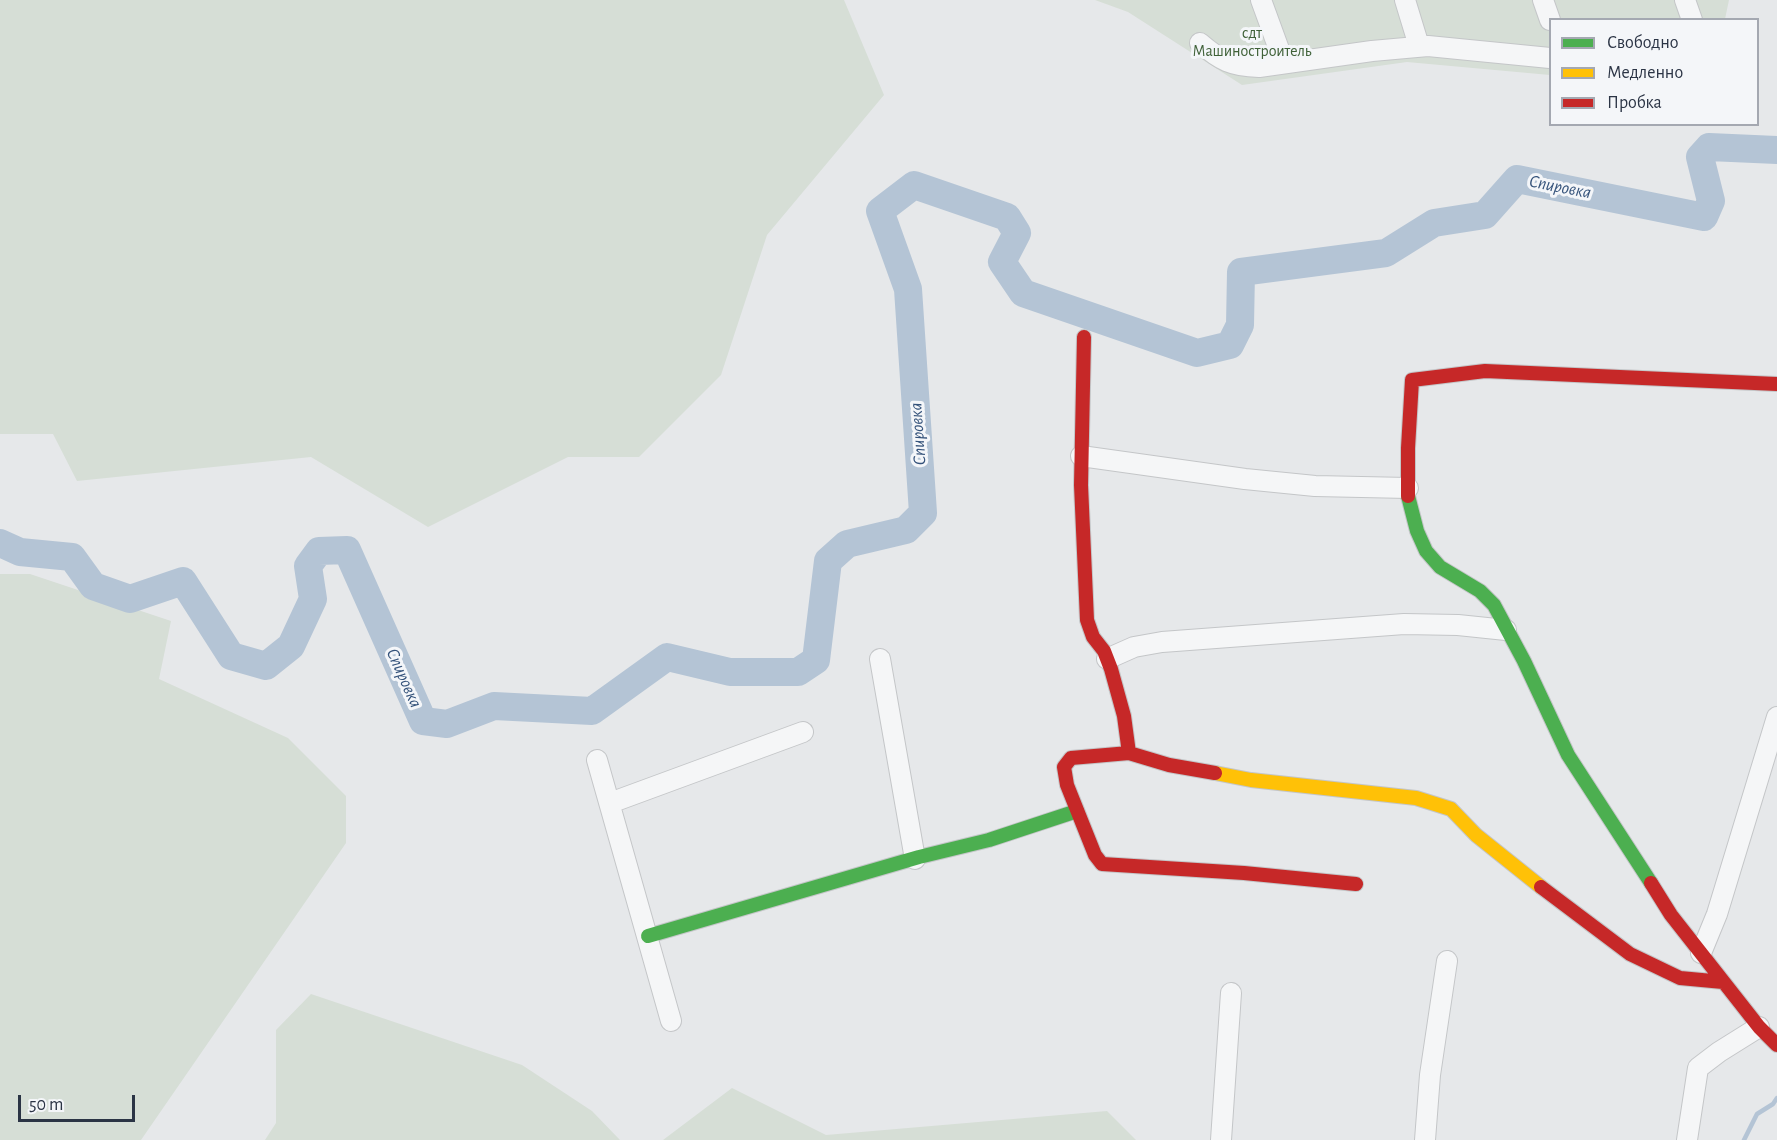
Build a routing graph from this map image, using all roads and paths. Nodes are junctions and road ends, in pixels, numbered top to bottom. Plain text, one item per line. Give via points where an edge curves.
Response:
1 (1261, 0) edge
2 (1405, 0) edge
3 (1544, 0) edge
4 (1685, 0) edge
5 (1550, 18) edge
6 (1691, 18) edge
7 (1200, 43) dead end
8 (1419, 46) junction
9 (1549, 58) edge
10 (1284, 63) junction
11 (1084, 337) dead end
12 (1777, 384) edge
13 (1081, 456) junction
14 (1408, 488) junction
15 (1506, 630) junction
16 (880, 659) dead end
17 (1107, 659) junction
18 (1777, 717) edge
19 (802, 732) dead end
20 (1129, 753) junction
21 (597, 760) dead end
22 (610, 803) junction
23 (1077, 811) junction
24 (915, 859) junction
25 (1356, 884) dead end
26 (648, 936) junction
27 (1701, 953) junction
28 (1447, 961) dead end
29 (1723, 982) junction
30 (1231, 993) dead end
31 (671, 1021) dead end
32 (1759, 1028) junction
33 (1777, 1045) edge
34 (1221, 1140) edge
35 (1425, 1140) edge
36 (1687, 1140) edge

1 - 10 street
2 - 8 street
3 - 5 street
4 - 6 street
7 - 10 street via 1234,65
8 - 9 street
8 - 10 street
11 - 13 street
12 - 14 street via 1485,371 1412,380
13 - 14 street via 1314,486
13 - 17 street via 1087,620
14 - 15 street via 1417,531 1426,551 1440,567 1480,591 1494,605
15 - 17 street via 1426,624 1356,626 1162,642 1134,647
15 - 27 street via 1568,755 1671,915
16 - 24 street
17 - 20 street via 1124,716
18 - 27 street via 1717,914
19 - 22 street
20 - 23 street via 1071,758 1064,767
20 - 29 street via 1169,765 1251,780 1416,798 1451,809 1476,836 1630,954 1680,978
21 - 22 street
22 - 26 street
23 - 24 street
23 - 25 street via 1102,864
24 - 26 street
26 - 31 street
27 - 29 street
28 - 35 street
29 - 32 street
30 - 34 street
32 - 33 street
32 - 36 street via 1698,1068

